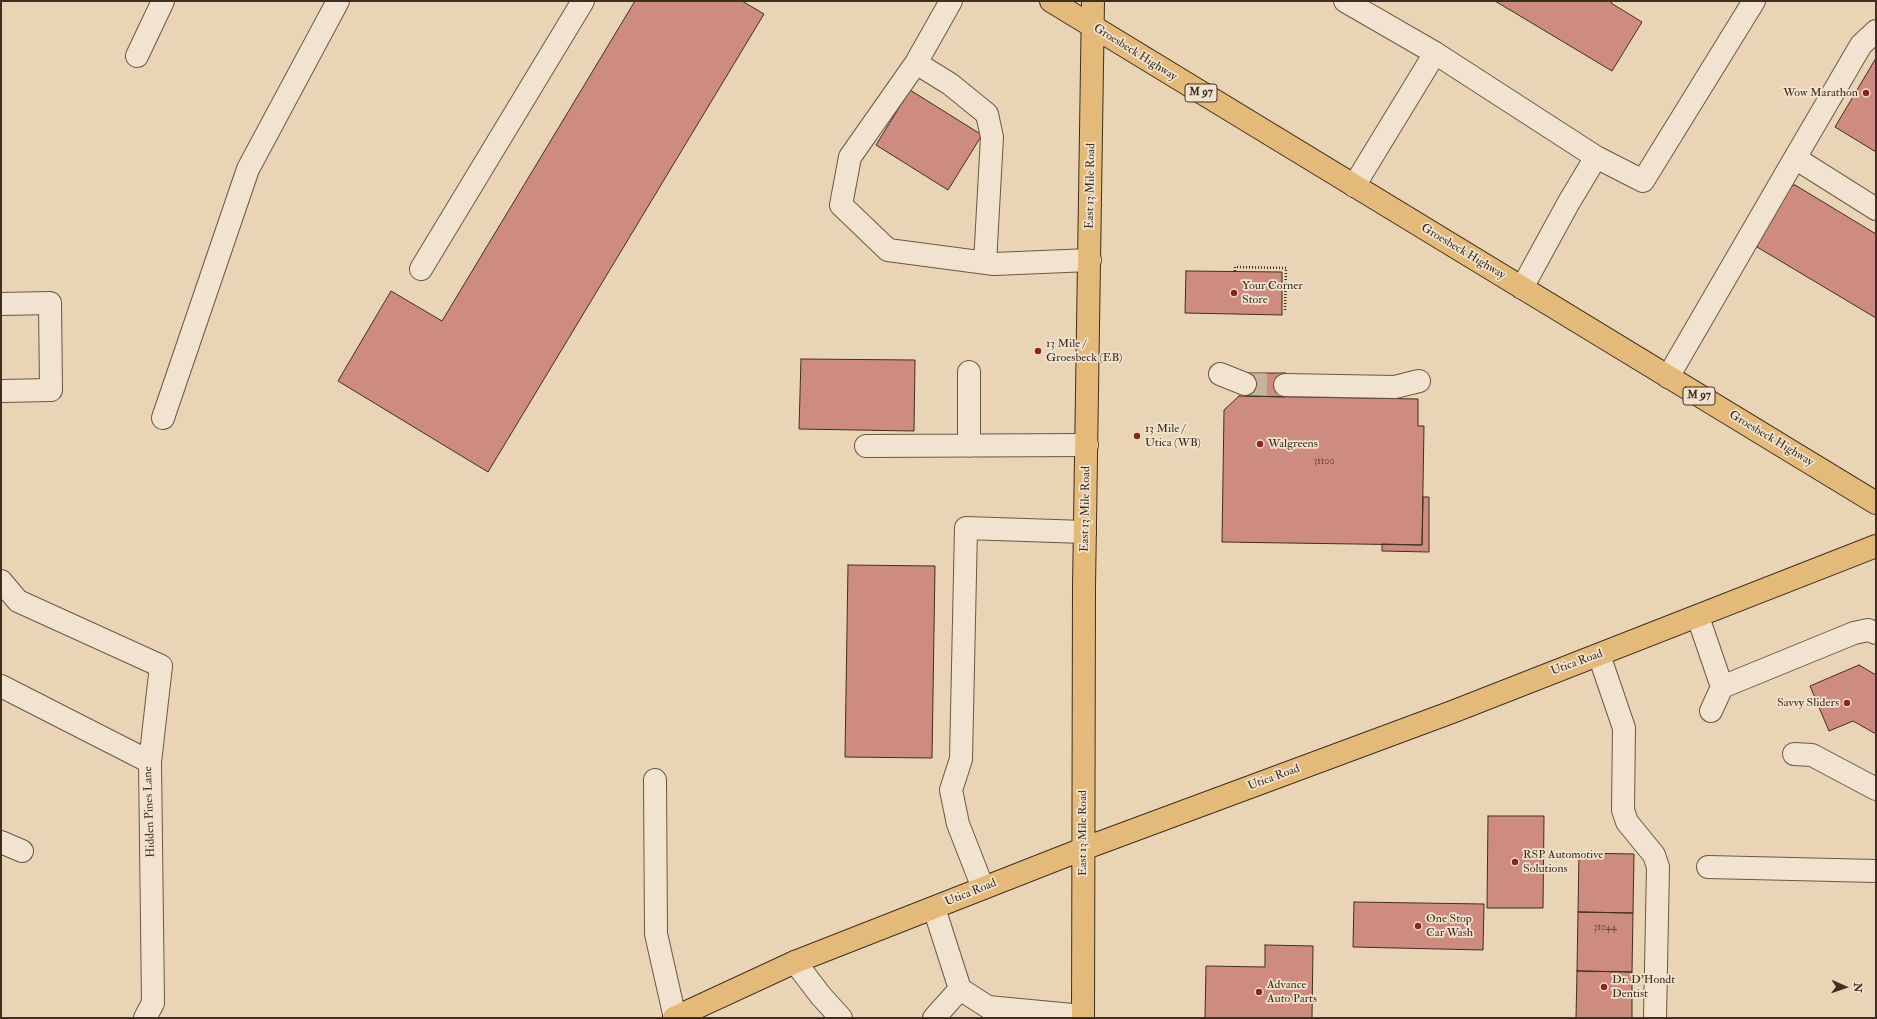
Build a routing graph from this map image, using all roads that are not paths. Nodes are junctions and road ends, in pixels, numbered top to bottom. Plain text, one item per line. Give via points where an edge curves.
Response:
1 (164, 1) edge
2 (338, 1) edge
3 (583, 1) edge
4 (951, 1) edge
5 (1051, 1) edge
6 (1093, 1) edge
7 (1345, 1) edge
8 (1754, 1) edge
9 (1093, 27) junction
10 (1876, 31) edge
11 (1435, 53) junction
12 (137, 56) dead end
13 (916, 63) junction
14 (1596, 158) junction
15 (1795, 158) junction
16 (1354, 186) junction
17 (1876, 209) edge
18 (1090, 260) junction
19 (985, 263) junction
20 (421, 268) dead end
21 (1522, 288) junction
22 (1, 304) edge
23 (969, 372) dead end
24 (1220, 374) dead end
25 (1668, 377) junction
26 (1419, 381) dead end
27 (1245, 384) tunnel mouth
28 (1285, 385) tunnel mouth
29 (1, 391) edge
30 (163, 418) dead end
31 (1087, 445) junction
32 (866, 446) dead end
33 (969, 446) junction
34 (1876, 502) edge
35 (1085, 532) junction
36 (1876, 546) edge
37 (1, 581) edge
38 (1698, 617) junction
39 (1876, 633) edge
40 (1599, 655) junction
41 (1, 686) edge
42 (1722, 687) junction
43 (1711, 711) dead end
44 (1794, 754) dead end
45 (150, 762) junction
46 (655, 780) dead end
47 (1876, 789) edge
48 (1, 842) edge
49 (1083, 849) junction
50 (22, 851) dead end
51 (1708, 867) dead end
52 (1876, 871) edge
53 (983, 888) junction
54 (934, 908) junction
55 (795, 962) junction
56 (960, 989) junction
57 (986, 1012) edge
58 (154, 1013) edge
59 (1083, 1017) edge
60 (675, 1018) edge
61 (841, 1018) edge
62 (934, 1018) edge
63 (1655, 1018) edge

1 - 12 street
2 - 30 street via 248,169
3 - 20 street
4 - 13 street
5 - 9 main road, Groesbeck Highway / M 97
6 - 9 main road, East 13 Mile Road
7 - 11 street
8 - 14 street via 1643,181
9 - 16 main road, Groesbeck Highway / M 97
9 - 18 main road, East 13 Mile Road
10 - 15 street via 1861,45
11 - 14 street
11 - 16 street
13 - 19 street via 950,84 987,114 992,137
13 - 19 street via 850,157 841,205 888,250
14 - 21 street
15 - 17 street
15 - 25 street
16 - 21 main road, Groesbeck Highway / M 97
18 - 19 street
18 - 31 main road, East 13 Mile Road
21 - 25 main road, Groesbeck Highway / M 97
22 - 29 street via 50,303 51,390
23 - 33 street
24 - 27 street
25 - 34 main road, Groesbeck Highway / M 97
26 - 28 street via 1395,387
31 - 33 street
31 - 35 main road, East 13 Mile Road
32 - 33 street
35 - 49 main road, East 13 Mile Road
35 - 53 street via 966,528 961,759 951,790 958,824
36 - 38 main road, Utica Road
37 - 45 street via 18,601 161,666
38 - 40 main road, Utica Road
38 - 42 street
39 - 42 street via 1868,630 1854,633
40 - 49 main road, Utica Road
40 - 63 street via 1624,728 1622,810 1627,822 1654,855 1658,867
41 - 45 street, Hidden Pines Lane
42 - 43 street
44 - 47 street via 1812,755
45 - 58 street, Hidden Pines Lane
46 - 60 street via 656,934
48 - 50 street
49 - 53 main road, Utica Road
49 - 59 main road, East 13 Mile Road
51 - 52 street
53 - 54 main road, Utica Road
54 - 55 main road, Utica Road
54 - 56 street
55 - 60 main road, Utica Road
55 - 61 street via 820,996
56 - 57 street
56 - 62 street
57 - 59 street

